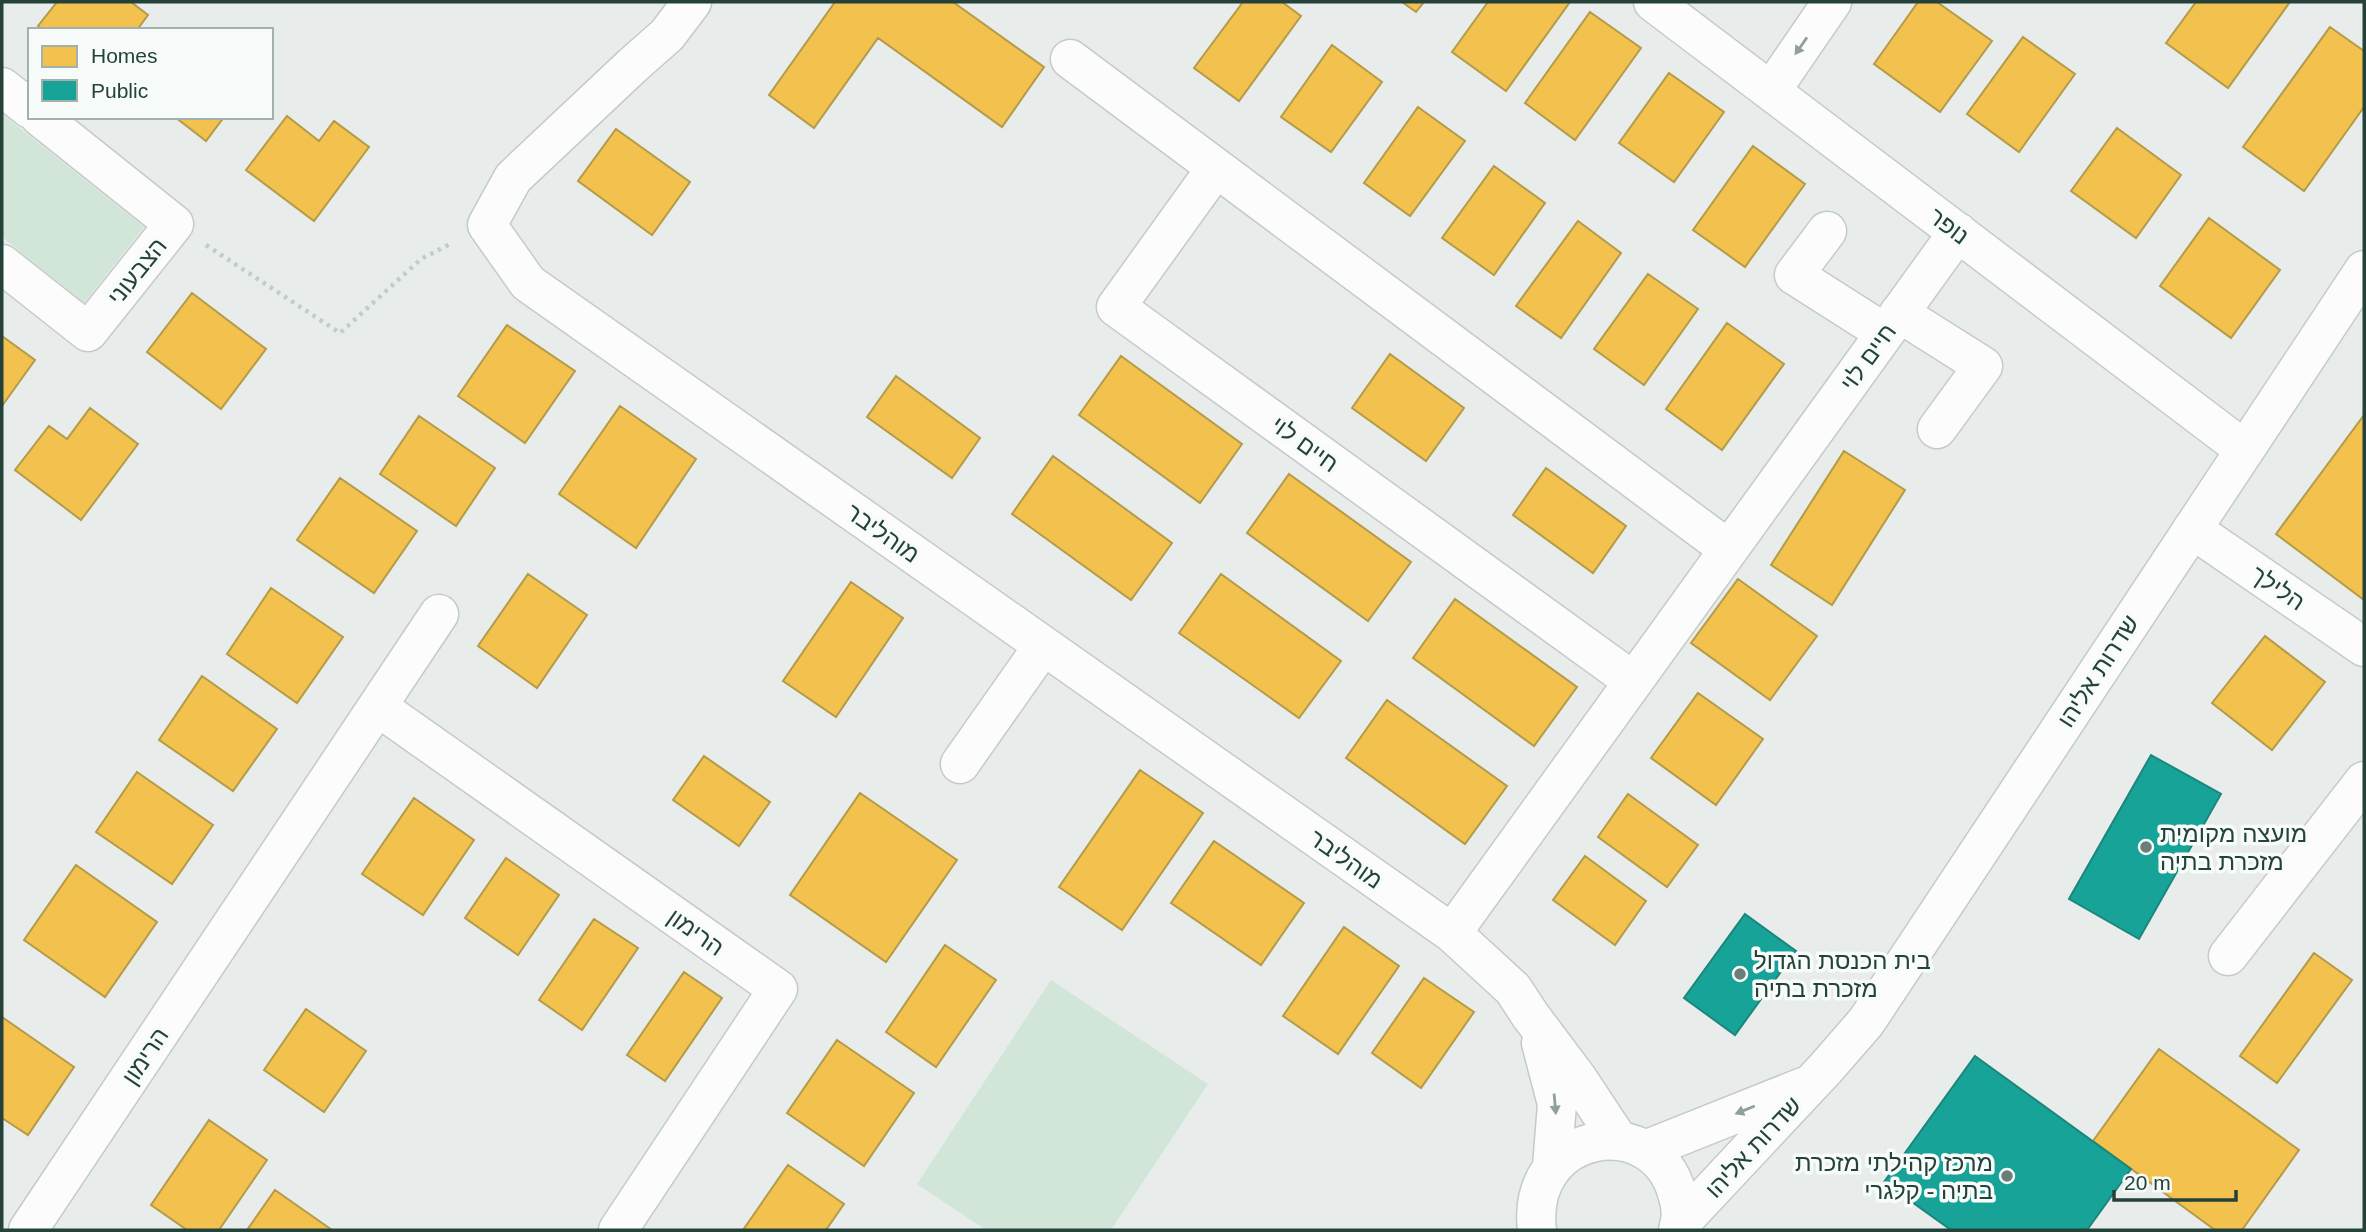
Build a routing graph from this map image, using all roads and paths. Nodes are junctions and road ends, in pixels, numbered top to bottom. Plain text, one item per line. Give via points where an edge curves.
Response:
1 (692, 2) edge
2 (1653, 2) edge
3 (1832, 2) edge
4 (1070, 59) dead end
5 (2, 87) edge
6 (1771, 91) junction
7 (28, 107) edge
8 (43, 119) edge
9 (1216, 168) junction
10 (174, 224) junction
11 (487, 225) junction
12 (1827, 231) dead end
13 (1958, 232) junction
14 (2, 264) edge
15 (2364, 270) edge
16 (1892, 323) junction
17 (1937, 429) dead end
18 (2245, 450) junction
19 (2192, 529) junction
20 (1728, 549) junction
21 (439, 614) dead end
22 (1043, 646) junction
23 (2364, 647) edge
24 (1633, 681) junction
25 (378, 707) junction
26 (960, 764) dead end
27 (2364, 781) edge
28 (1451, 933) junction
29 (2228, 957) dead end
30 (1530, 1015) junction
31 (1826, 1068) junction
32 (1632, 1146) junction
33 (1552, 1167) junction
34 (1678, 1228) edge
35 (28, 1230) edge
36 (618, 1230) edge
37 (1537, 1230) edge

1 - 11 street via 667,35 513,178
2 - 6 street, נופר
3 -> 6 street
4 - 9 street
5 - 7 street
6 - 13 street, נופר
8 - 10 street, הצבעוני
9 - 20 street
9 - 24 street, חיים לוי via 1116,307
10 - 11 path via 340,334 421,259
10 - 14 street, הצבעוני via 88,332
11 - 22 street, מוהליבר via 528,283
12 - 16 street via 1794,275
13 - 16 street, חיים לוי
13 - 18 street, נופר
15 - 18 street, שדרות אליהו
16 - 17 street via 1983,366
16 - 20 street, חיים לוי
18 - 19 street, שדרות אליהו
19 - 23 street, הלילך
19 - 31 street, שדרות אליהו via 1866,1022
20 - 24 street, חיים לוי
21 - 25 street, הרימון
22 - 26 street
22 - 28 street, מוהליבר
24 - 28 street, חיים לוי
25 - 35 street, הרימון
25 - 36 street, הרימון via 778,989
27 - 29 street
28 - 30 street, מוהליבר via 1513,989
30 - 32 street, מוהליבר
30 -> 33 street, מוהליבר via 1557,1104
31 -> 32 street, שדרות אליהו via 1802,1088
31 - 34 street, שדרות אליהו
32 - 33 street, שדרות אליהו via 1593,1141 1571,1150
32 - 34 street, מוהליבר via 1661,1164 1674,1182 1680,1203
33 - 37 street via 1540,1186

